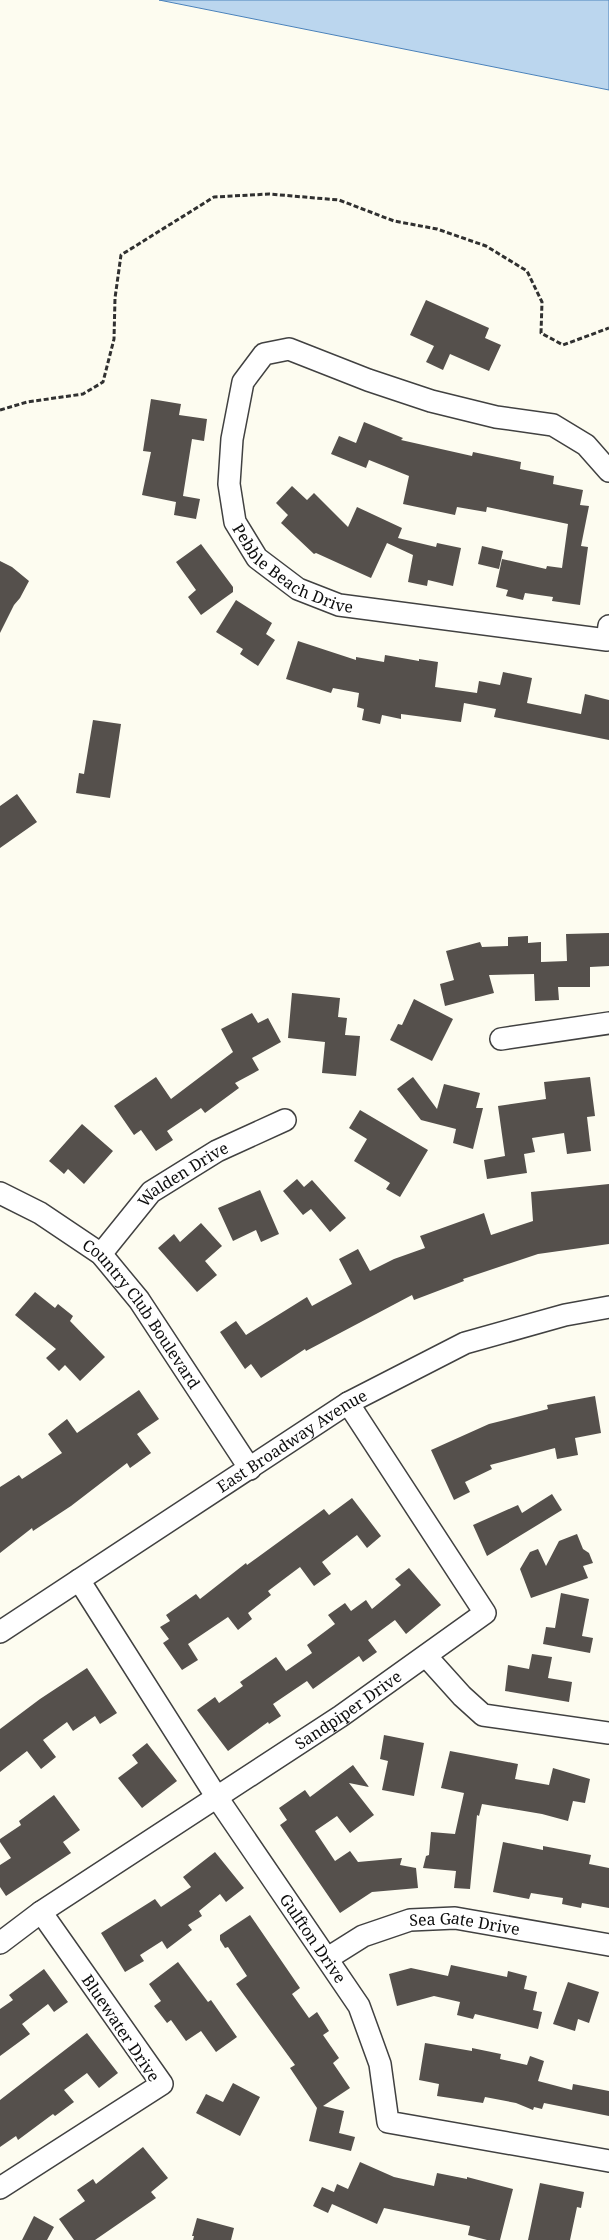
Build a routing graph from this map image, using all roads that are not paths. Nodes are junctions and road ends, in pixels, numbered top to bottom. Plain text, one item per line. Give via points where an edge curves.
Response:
1 (609, 471) edge
2 (608, 635) edge
3 (609, 1023) edge
4 (501, 1039) dead end
5 (285, 1120) dead end
6 (0, 1193) edge
7 (100, 1254) junction
8 (609, 1307) edge
9 (348, 1403) junction
10 (250, 1469) junction
11 (79, 1580) junction
12 (0, 1632) edge
13 (426, 1656) junction
14 (609, 1733) edge
15 (216, 1796) junction
16 (41, 1912) junction
17 (0, 1943) edge
18 (609, 1945) edge
19 (328, 1958) junction
20 (609, 2160) edge
21 (0, 2188) edge

1 - 2 street, Pebble Beach Drive via 586,445 553,425 496,417 431,401 289,349 264,354 243,382 232,439 229,484 235,522 257,558 298,589 339,605
3 - 4 street
5 - 7 street, Walden Drive via 217,1151 152,1192
6 - 7 street, Country Club Boulevard via 40,1213
7 - 10 street, Country Club Boulevard via 139,1300
8 - 9 street, East Broadway Avenue via 564,1315 465,1344
9 - 10 street, East Broadway Avenue
9 - 13 street, Sandpiper Drive via 485,1613
10 - 11 street, East Broadway Avenue
11 - 12 street, East Broadway Avenue
11 - 15 street, Gulfton Drive
13 - 14 street via 483,1715
13 - 15 street, Sandpiper Drive via 341,1716
15 - 16 street, Sandpiper Drive
15 - 19 street, Gulfton Drive
16 - 17 street, Sandpiper Drive
16 - 21 street, Bluewater Drive via 162,2084
18 - 19 street, Sea Gate Drive via 454,1918 410,1920 363,1936
19 - 20 street, Gulfton Drive via 359,2006 380,2064 388,2122

